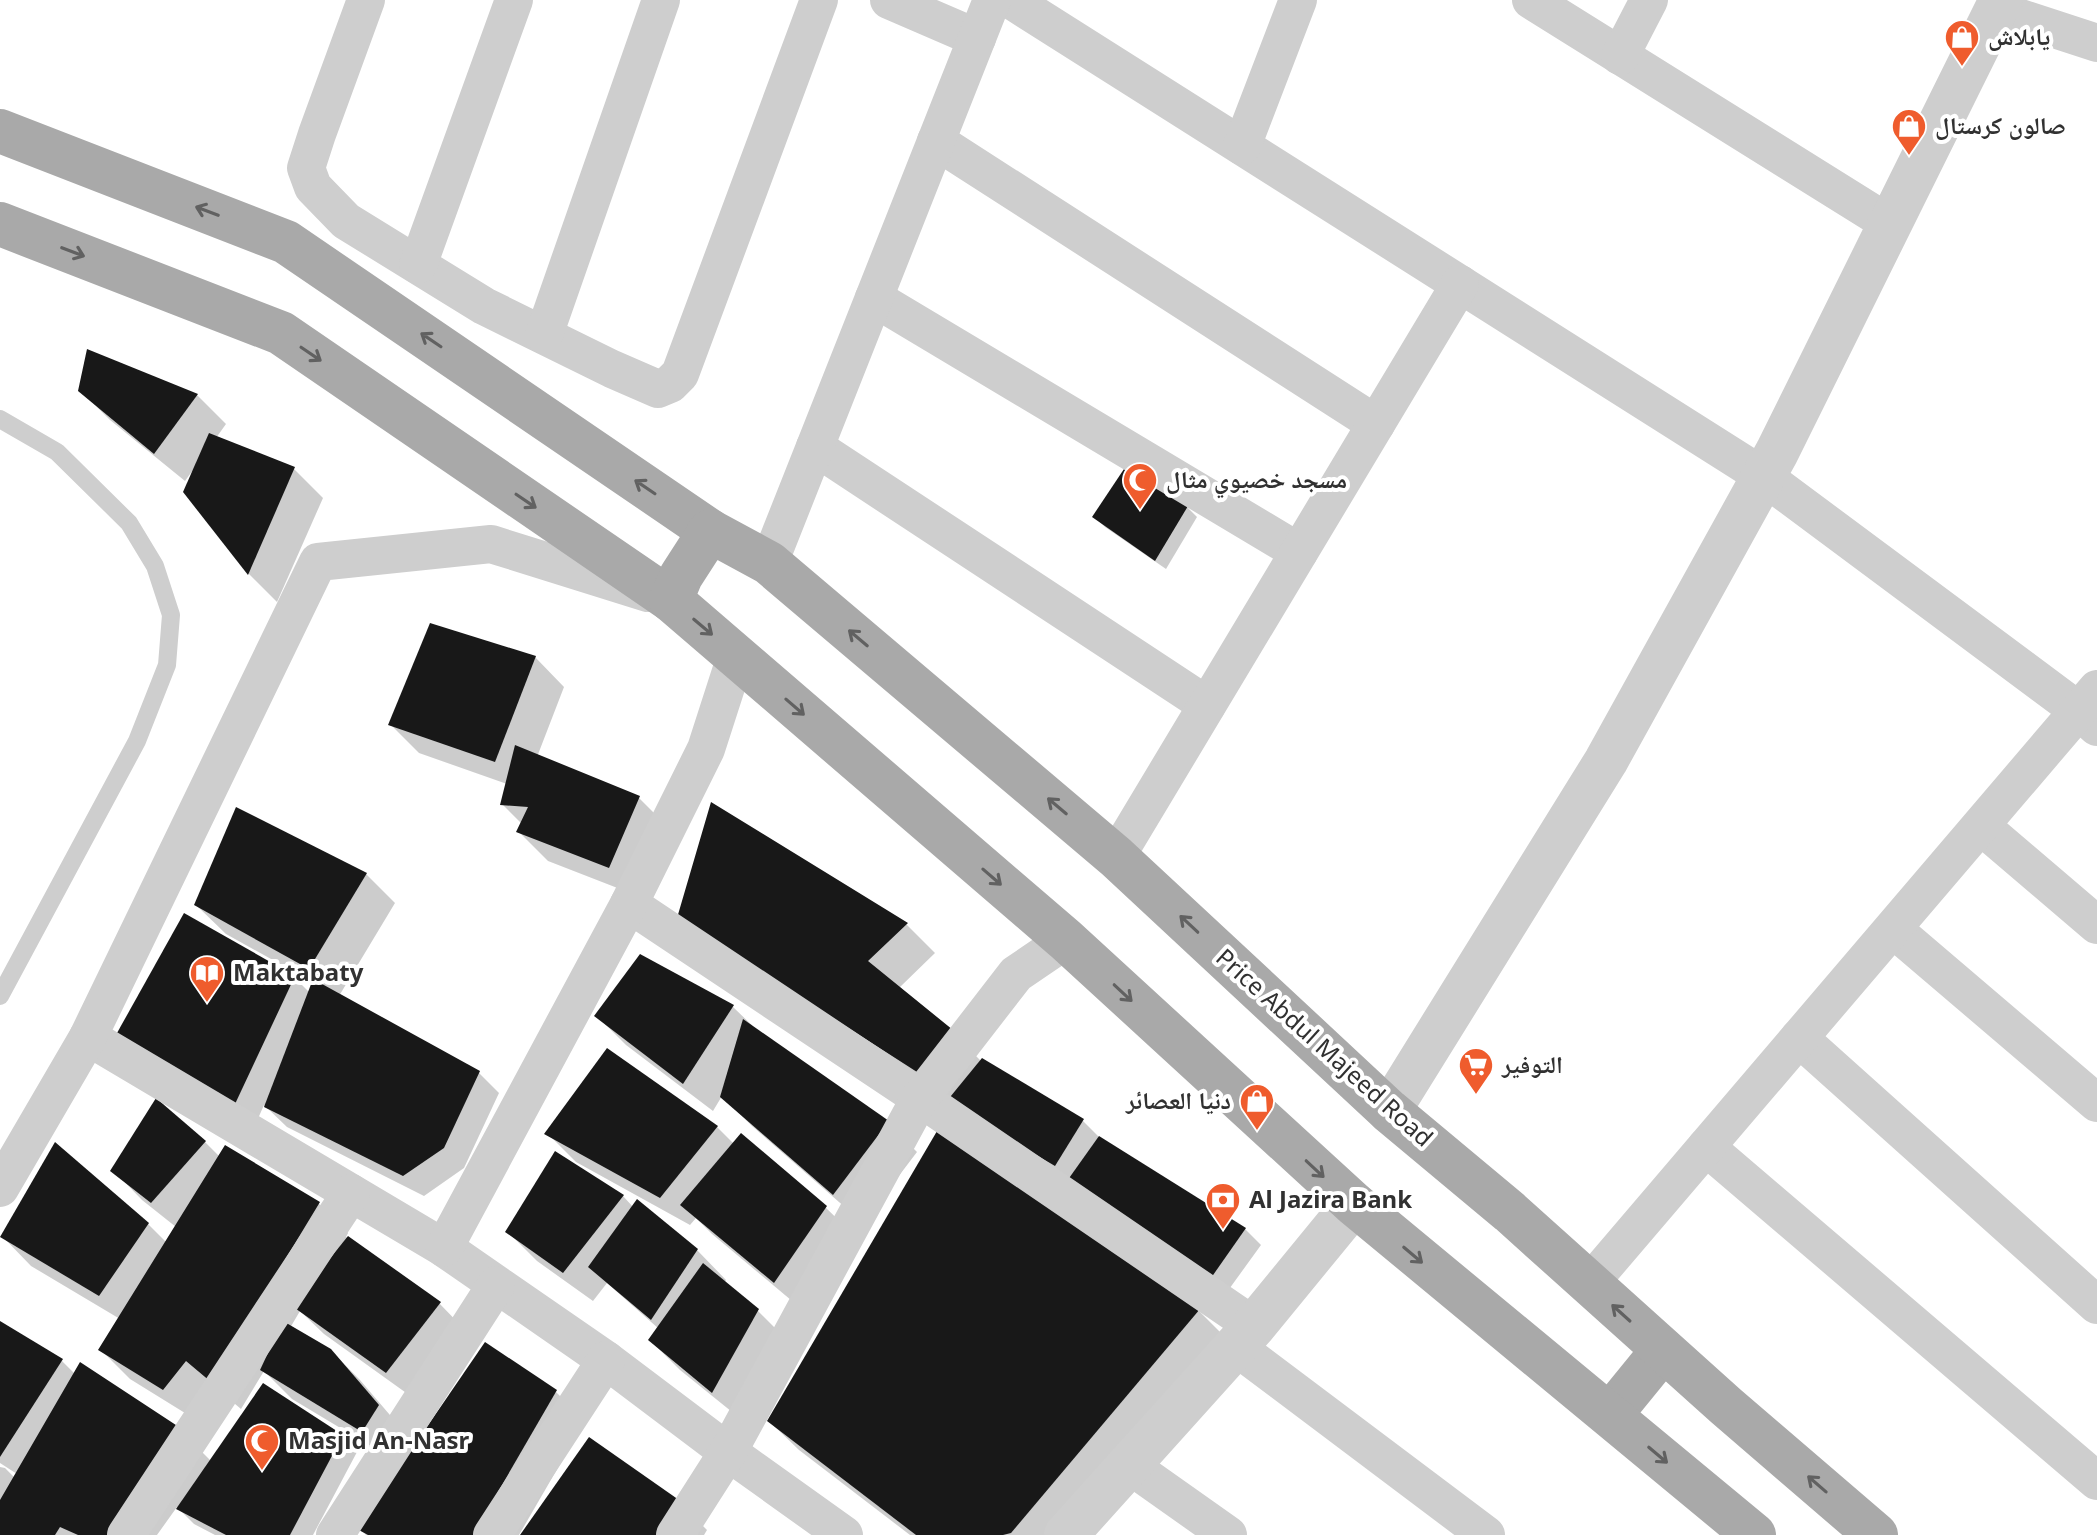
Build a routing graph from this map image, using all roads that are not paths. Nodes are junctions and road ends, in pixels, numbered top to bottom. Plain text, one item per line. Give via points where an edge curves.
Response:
1 (366, 0) edge
2 (514, 0) edge
3 (661, 0) edge
4 (819, 0) edge
5 (889, 0) edge
6 (992, 0) edge
7 (1011, 0) edge
8 (1298, 0) edge
9 (1531, 0) edge
10 (1649, 0) edge
11 (1999, 5) edge
12 (977, 38) junction
13 (2097, 43) edge
14 (1620, 56) junction
15 (0, 131) edge
16 (936, 141) junction
17 (1242, 146) junction
18 (0, 224) edge
19 (1890, 224) junction
20 (418, 265) junction
21 (1460, 284) junction
22 (874, 298) junction
23 (544, 335) junction
24 (0, 419) edge
25 (1376, 424) junction
26 (815, 447) junction
27 (1763, 476) junction
28 (710, 531) junction
29 (1299, 552) junction
30 (769, 563) junction
31 (671, 600) junction
32 (736, 656) junction
33 (1207, 705) junction
34 (2091, 709) edge
35 (1981, 826) junction
36 (1116, 857) junction
37 (629, 904) junction
38 (2097, 925) edge
39 (1893, 929) junction
40 (1066, 940) junction
41 (0, 996) edge
42 (88, 1037) junction
43 (1799, 1038) junction
44 (920, 1098) junction
45 (2097, 1103) edge
46 (1389, 1111) junction
47 (1706, 1147) junction
48 (0, 1188) edge
49 (351, 1193) junction
50 (1354, 1204) junction
51 (444, 1248) junction
52 (1589, 1284) junction
53 (496, 1285) junction
54 (2097, 1305) edge
55 (1245, 1336) junction
56 (1663, 1350) junction
57 (606, 1360) junction
58 (1610, 1415) junction
59 (728, 1452) junction
60 (1129, 1465) junction
61 (2097, 1481) edge
62 (337, 1534) edge
63 (126, 1535) edge
64 (492, 1535) edge
65 (675, 1535) edge
66 (844, 1535) edge
67 (1066, 1535) edge
68 (1228, 1535) edge
69 (1486, 1535) edge
70 (1754, 1535) edge
71 (1876, 1535) edge

1 - 20 street via 306,168 313,187 346,221
2 - 20 street
3 - 23 street
4 - 23 street via 680,374 658,389
5 - 12 street
6 - 12 street
7 - 17 street
8 - 17 street
9 - 14 street
10 - 14 street
11 - 13 street
11 - 19 street
12 - 16 street
14 - 19 street
28 -> 15 main road, Price Abdul Majeed Road via 286,242
16 - 22 street
16 - 25 street
17 - 21 street
18 -> 31 main road via 281,333
19 - 27 street
20 - 23 street
21 - 25 street
21 - 27 street
22 - 26 street
22 - 29 street
24 - 41 lane via 57,452 129,523 155,566 171,615 167,665 137,741
25 - 29 street
26 - 30 street
26 - 33 street
27 - 34 street
27 - 46 street via 1606,761
28 - 30 main road, Price Abdul Majeed Road
28 - 31 main road
29 - 33 street
36 -> 30 main road, Price Abdul Majeed Road
31 -> 32 main road
31 - 42 street via 491,544 318,562
32 - 37 street via 706,749
32 -> 40 main road
33 - 36 street
34 - 35 street
35 - 38 street
35 - 39 street
46 -> 36 main road, Price Abdul Majeed Road
37 - 44 street
37 - 51 street
39 - 43 street
39 - 45 street
40 - 44 street via 1016,974
40 -> 50 main road
42 - 48 street
42 - 49 street
43 - 47 street
43 - 54 street
44 - 55 street
44 - 59 street
46 - 52 main road, Price Abdul Majeed Road
47 - 52 street
47 - 61 street
49 - 51 street
49 - 63 street
50 - 55 street
50 -> 58 main road
51 - 53 street
56 -> 52 main road, Price Abdul Majeed Road
53 - 57 street
53 - 62 street
55 - 60 street
55 - 69 street
56 - 58 main road
71 -> 56 main road, Price Abdul Majeed Road
57 - 59 street
57 - 64 street
58 -> 70 main road
59 - 65 street
59 - 66 street
60 - 67 street
60 - 68 street

